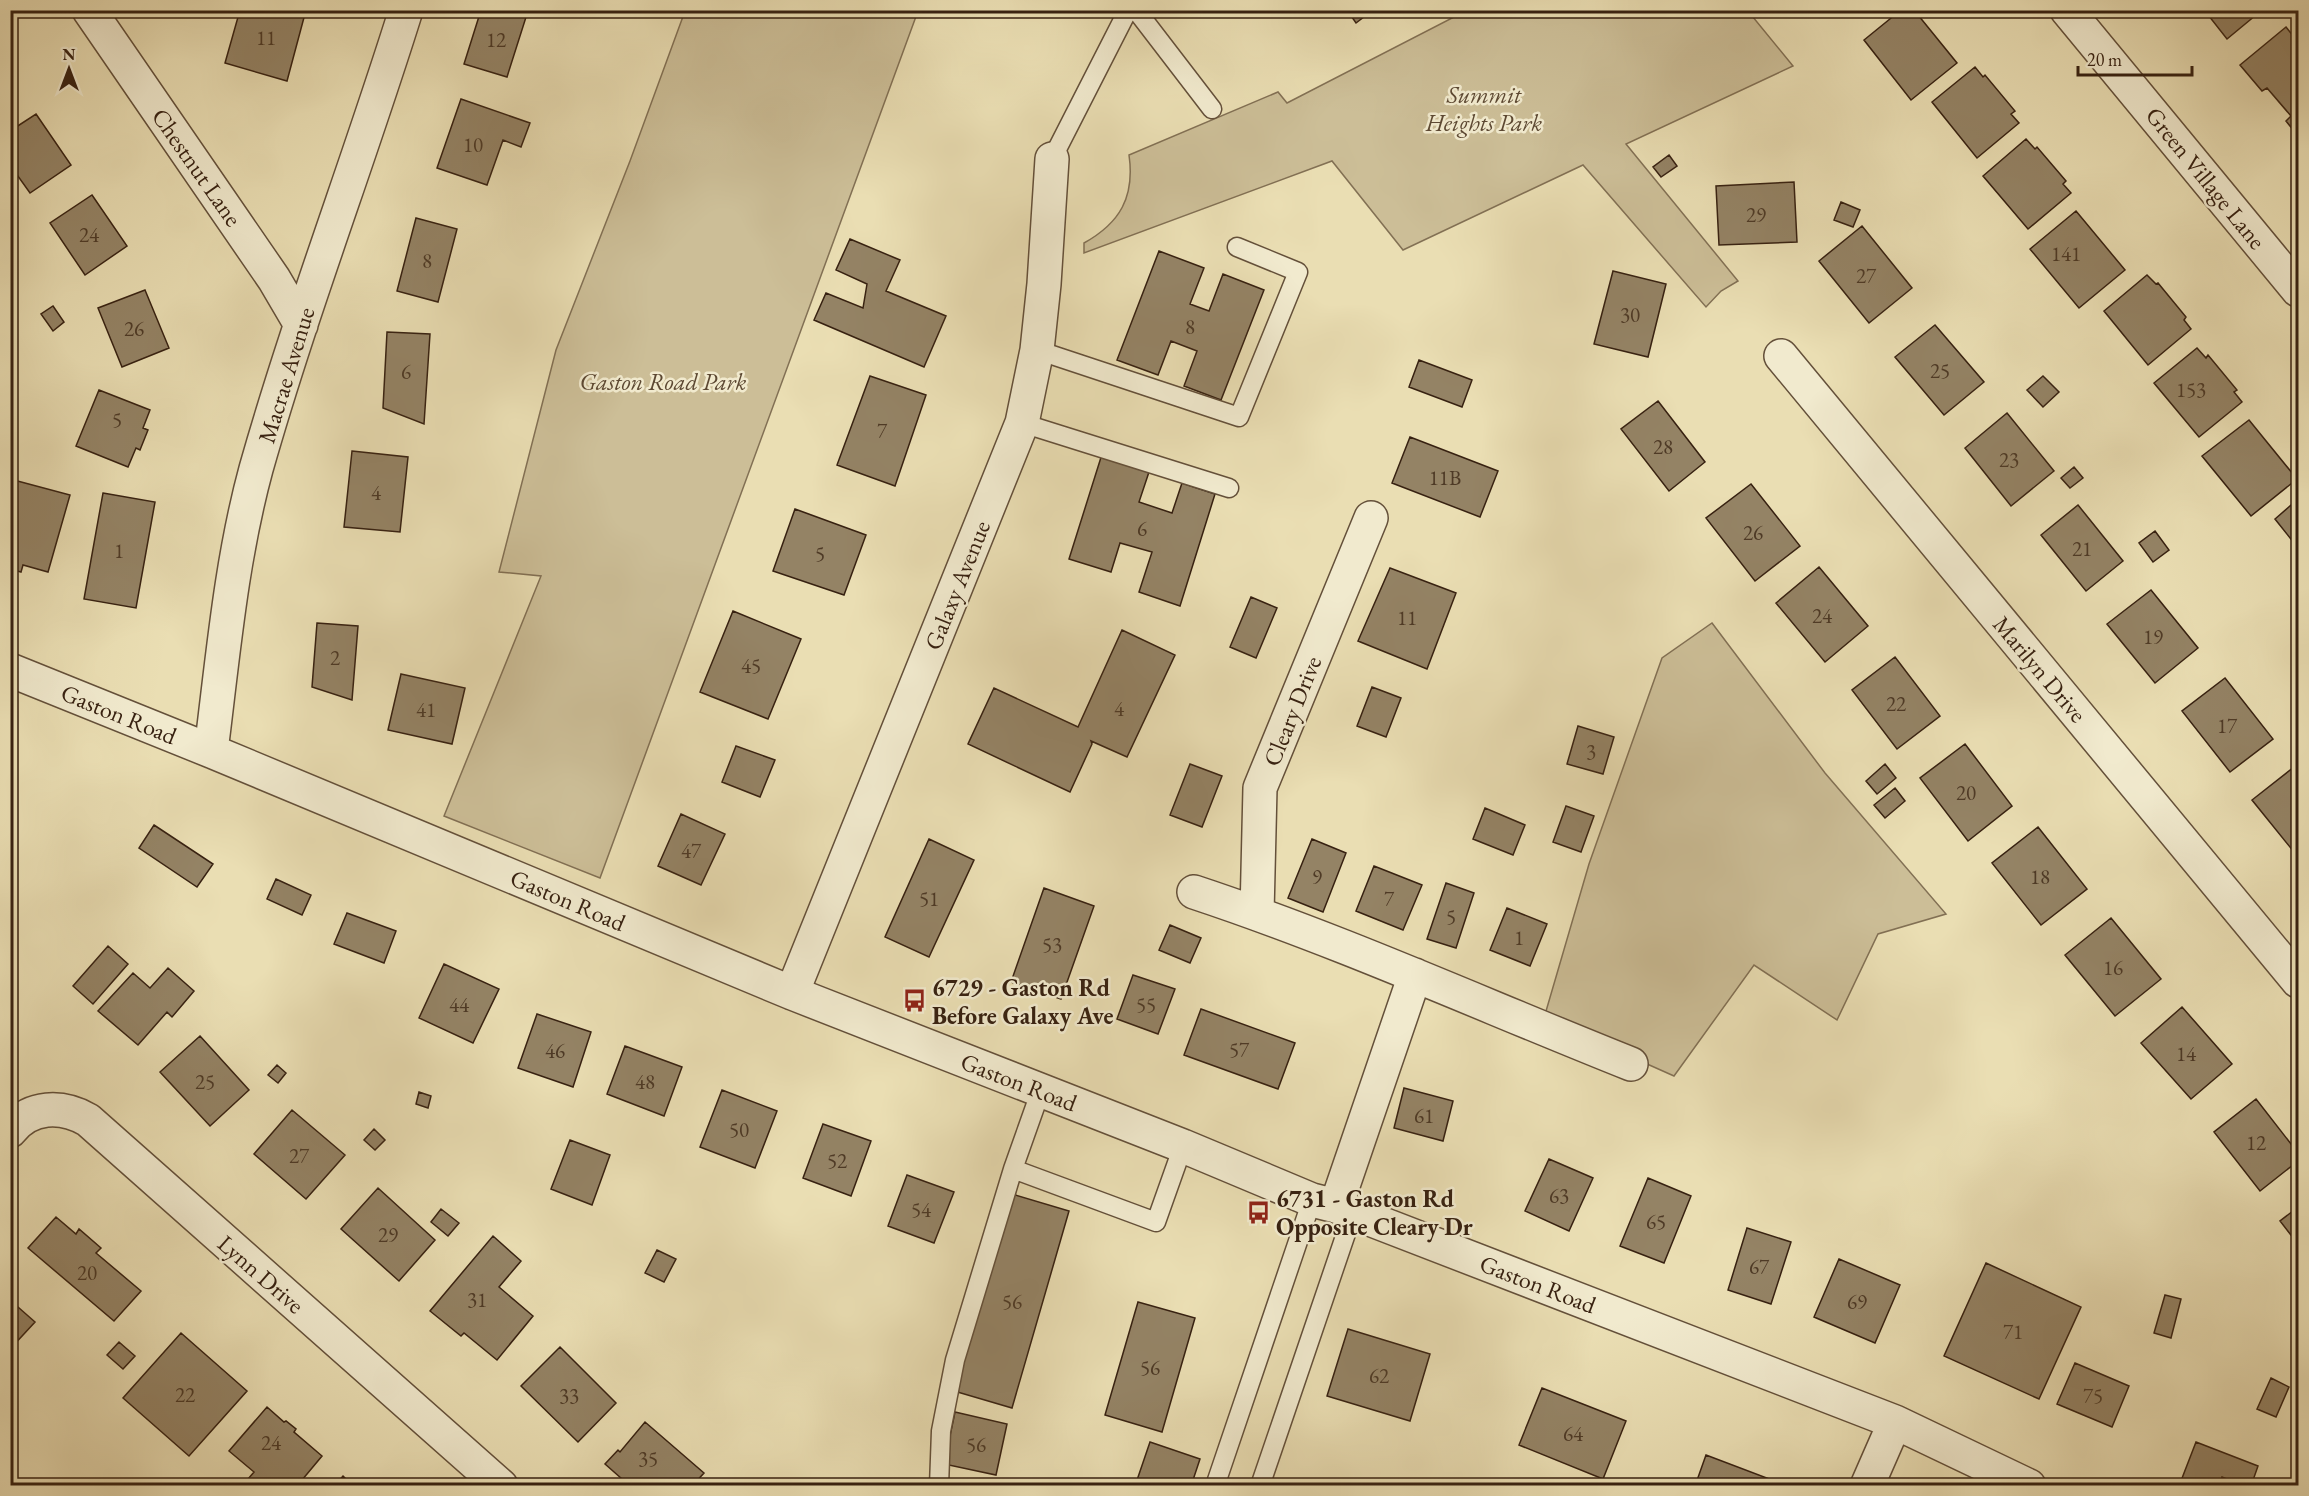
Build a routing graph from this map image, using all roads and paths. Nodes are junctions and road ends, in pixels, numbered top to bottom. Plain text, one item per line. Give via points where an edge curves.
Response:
1 (90, 10) edge
2 (406, 10) edge
3 (1128, 10) edge
4 (1137, 10) edge
5 (2067, 10) edge
6 (1212, 109) dead end
7 (1052, 159) joint
8 (1237, 247) dead end
9 (2298, 290) edge
10 (301, 325) junction
11 (1037, 350) junction
12 (1781, 356) dead end
13 (1022, 423) junction
14 (1229, 488) dead end
15 (1371, 518) dead end
16 (10, 670) edge
17 (211, 751) junction
18 (1194, 892) dead end
19 (1257, 913) junction
20 (1415, 975) junction
21 (2298, 981) edge
22 (792, 993) junction
23 (1631, 1064) dead end
24 (1041, 1090) junction
25 (10, 1131) edge
26 (1183, 1146) junction
27 (1013, 1170) junction
28 (1334, 1206) junction
29 (1895, 1422) junction
30 (501, 1485) edge
31 (939, 1485) edge
32 (1215, 1485) edge
33 (1260, 1485) edge
34 (1867, 1485) edge
35 (2029, 1485) edge

1 - 10 street, Chestnut Lane via 274,279
2 - 10 street, Macrae Avenue
3 - 7 lane
4 - 6 lane
5 - 9 street, Green Village Lane
7 - 11 street, Galaxy Avenue
8 - 11 lane via 1298,272 1239,417
10 - 17 street, Macrae Avenue via 256,469 232,578
11 - 13 street, Galaxy Avenue
12 - 21 street, Marilyn Drive
13 - 14 lane
13 - 22 street, Galaxy Avenue
15 - 19 street, Cleary Drive via 1260,788
16 - 17 street, Gaston Road
17 - 22 street, Gaston Road
18 - 19 street
19 - 20 street
20 - 23 street
20 - 28 street
22 - 24 street, Gaston Road
24 - 26 street, Gaston Road
24 - 27 lane
25 - 30 street, Lynn Drive via 22,1119 44,1110 67,1110 88,1120
26 - 27 lane via 1156,1222
26 - 28 street, Gaston Road
27 - 31 lane via 955,1360 941,1431
28 - 29 street, Gaston Road
28 - 32 lane
28 - 33 lane
29 - 34 street
29 - 35 street, Gaston Road

